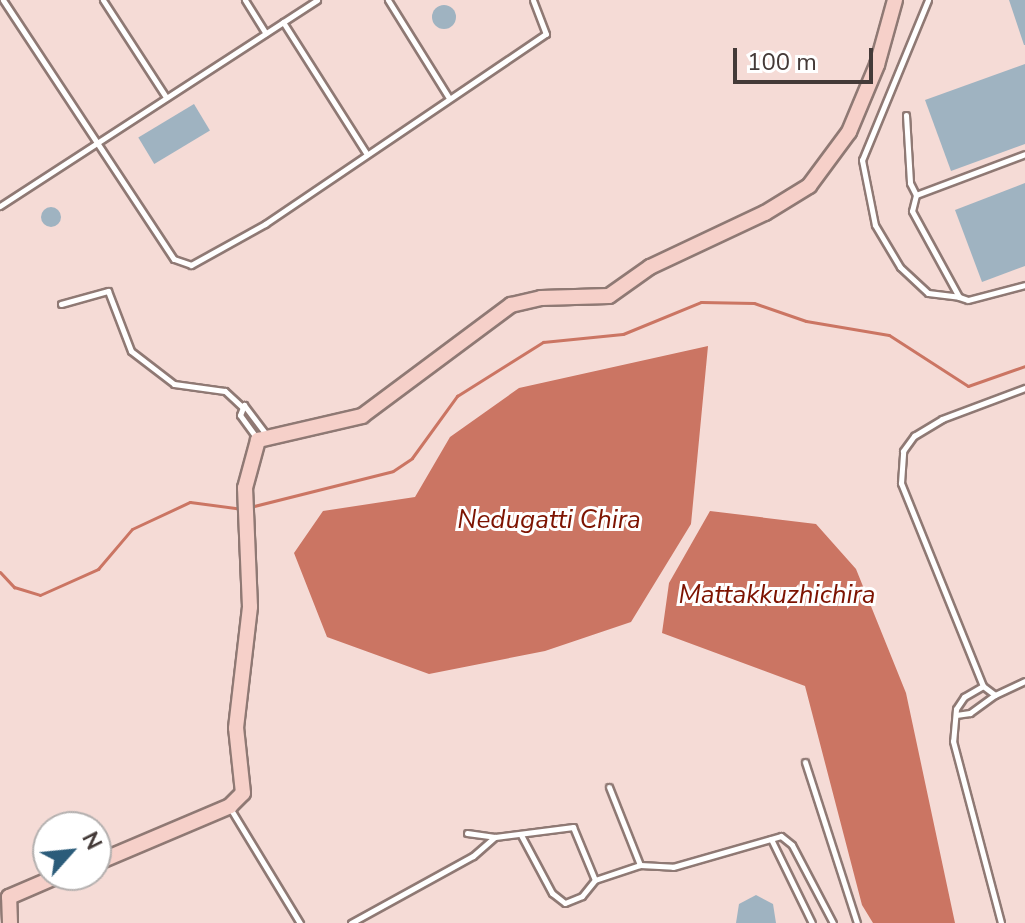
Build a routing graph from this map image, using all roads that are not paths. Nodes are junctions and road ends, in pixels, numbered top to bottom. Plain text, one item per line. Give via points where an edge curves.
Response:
1 (3, 0) edge
2 (103, 0) edge
3 (245, 0) edge
4 (317, 0) edge
5 (388, 0) edge
6 (533, 0) edge
7 (895, 0) edge
8 (928, 0) edge
9 (283, 22) junction
10 (266, 33) junction
11 (166, 97) junction
12 (449, 98) junction
13 (906, 115) dead end
14 (96, 141) junction
15 (366, 153) junction
16 (1025, 154) edge
17 (916, 195) junction
18 (0, 206) edge
19 (1025, 285) edge
20 (959, 297) junction
21 (61, 304) dead end
22 (1025, 388) edge
23 (242, 407) junction
24 (263, 438) junction
25 (1025, 681) edge
26 (983, 686) junction
27 (995, 695) junction
28 (956, 715) junction
29 (805, 762) dead end
30 (609, 787) dead end
31 (230, 806) junction
32 (467, 833) dead end
33 (521, 835) junction
34 (495, 837) junction
35 (771, 839) junction
36 (112, 856) edge
37 (640, 865) junction
38 (595, 880) junction
39 (32, 887) edge
40 (10, 923) edge
41 (300, 923) edge
42 (351, 923) edge
43 (812, 923) edge
44 (833, 923) edge
45 (857, 923) edge
46 (1001, 923) edge

1 - 14 lane
2 - 11 lane
3 - 10 lane
4 - 9 lane
5 - 12 lane
6 - 12 lane via 546,34
7 - 24 main road via 877,65 849,132 809,186 765,213 650,267 609,296 541,298 511,305 362,416
8 - 20 lane via 862,160 875,225 900,267 928,293
9 - 10 lane
9 - 15 lane
10 - 11 lane
11 - 14 lane
12 - 15 lane
13 - 17 lane via 910,183
14 - 15 lane via 174,259 191,265 265,224
14 - 18 lane
16 - 17 lane
17 - 20 lane via 912,211
19 - 20 lane via 968,300
21 - 23 lane via 108,291 131,351 174,384 225,391
22 - 26 lane via 942,419 914,436 903,451 901,483
23 - 24 lane via 248,407
23 - 24 lane via 240,415
24 - 31 main road via 246,508 250,607 236,728 244,789
25 - 27 lane
26 - 27 lane
26 - 28 lane via 964,697
27 - 28 lane via 970,713
28 - 46 lane via 953,741
29 - 45 lane
30 - 37 lane
31 - 36 main road
31 - 41 lane
32 - 34 lane
33 - 34 lane
33 - 38 lane via 573,827
33 - 38 lane via 560,902 576,900
34 - 42 lane via 473,856
35 - 37 lane via 673,867
35 - 43 lane
35 - 44 lane via 781,836 792,845
37 - 38 lane
39 - 40 main road via 9,897

